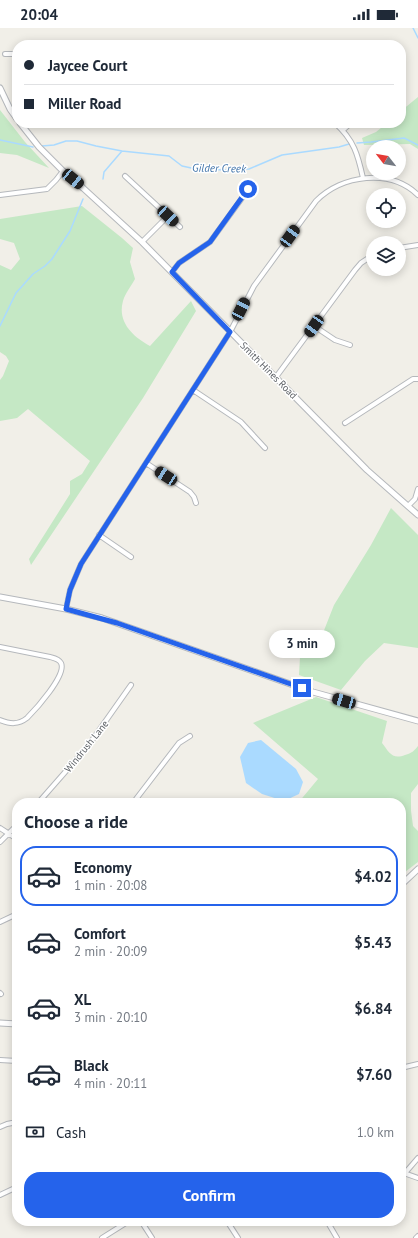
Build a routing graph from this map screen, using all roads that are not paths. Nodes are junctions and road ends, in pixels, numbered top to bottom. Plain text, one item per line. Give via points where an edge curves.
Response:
1 (5, 54) dead end
2 (12, 54) edge
3 (0, 88) edge
4 (12, 112) edge
5 (24, 128) edge
6 (341, 128) edge
7 (344, 130) joint
8 (63, 171) junction
9 (125, 176) dead end
10 (363, 178) junction
11 (253, 183) dead end
12 (0, 195) edge
13 (418, 195) edge
14 (168, 216) junction
15 (180, 227) dead end
16 (142, 242) junction
17 (418, 245) edge
18 (406, 247) edge
19 (366, 260) edge
20 (172, 272) junction
21 (314, 326) junction
22 (230, 332) junction
23 (350, 346) dead end
24 (276, 377) junction
25 (418, 379) edge
26 (192, 390) junction
27 (345, 423) dead end
28 (265, 448) dead end
29 (146, 464) junction
30 (418, 489) edge
31 (196, 503) dead end
32 (408, 506) junction
33 (418, 515) edge
34 (99, 535) junction
35 (131, 557) dead end
36 (0, 597) edge
37 (66, 609) junction
38 (0, 647) edge
39 (131, 685) dead end
40 (0, 720) edge
41 (418, 721) edge
42 (190, 736) dead end
43 (42, 798) edge
44 (137, 798) edge
45 (0, 828) edge
46 (12, 831) edge
47 (9, 834) junction
48 (12, 836) edge
49 (0, 842) edge
50 (418, 869) edge
51 (406, 880) edge
52 (12, 916) edge
53 (0, 922) edge
54 (0, 1023) edge
55 (12, 1024) edge
56 (0, 1060) edge
57 (12, 1061) edge
58 (418, 1064) edge
59 (406, 1067) edge
60 (12, 1123) edge
61 (0, 1128) edge
62 (418, 1158) edge
63 (406, 1170) edge
64 (406, 1174) edge
65 (418, 1178) edge
66 (12, 1189) edge
67 (0, 1195) edge
68 (121, 1226) edge
69 (144, 1226) edge
70 (230, 1226) edge
71 (330, 1226) edge
72 (102, 1238) edge
73 (152, 1238) edge
74 (238, 1238) edge
75 (337, 1238) edge

1 - 2 street
3 - 4 street
5 - 8 street, Smith Hines Road
6 - 7 street
7 - 10 street via 354,146
8 - 12 street via 47,189
8 - 16 street, Smith Hines Road
9 - 14 street
10 - 13 street via 395,181
10 - 22 street via 336,186 316,201 254,286
11 - 20 street via 210,242 179,263
14 - 15 street
14 - 16 street
16 - 20 street, Smith Hines Road
17 - 18 street
19 - 21 street via 355,270
20 - 22 street, Smith Hines Road
21 - 23 street via 335,340
21 - 24 street
22 - 24 street, Smith Hines Road
22 - 26 street
24 - 32 street, Smith Hines Road via 367,470
25 - 27 street
26 - 28 street via 240,422
26 - 29 street
29 - 31 street via 190,492
29 - 34 street
30 - 32 street via 415,499
32 - 33 street, Smith Hines Road
34 - 35 street
34 - 37 street via 77,572
36 - 37 street
37 - 41 street via 117,623 313,692
38 - 40 street via 57,659 62,669 57,680 27,718 14,724
39 - 43 street, Windrush Lane via 88,746
42 - 44 street via 179,743
45 - 47 street
46 - 47 street
47 - 48 street
47 - 49 street
50 - 51 street
52 - 53 street
54 - 55 street
56 - 57 street
58 - 59 street
60 - 61 street
62 - 63 street
64 - 65 street
66 - 67 street
68 - 72 street
69 - 73 street
70 - 74 street
71 - 75 street

